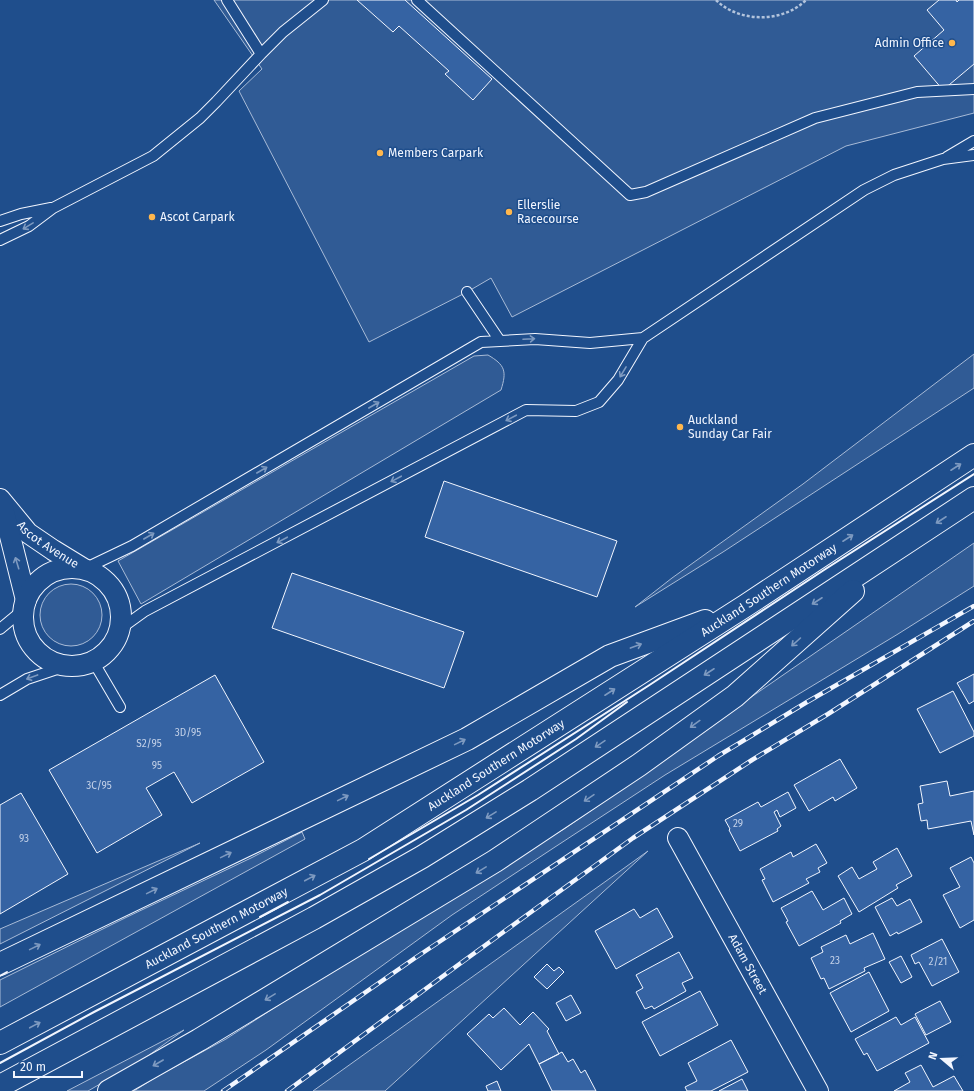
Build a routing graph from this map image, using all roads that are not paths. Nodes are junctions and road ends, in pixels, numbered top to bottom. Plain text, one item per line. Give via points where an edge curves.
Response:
1 (227, 0) edge
2 (323, 0) edge
3 (417, 0) edge
4 (261, 54) junction
5 (974, 89) edge
6 (974, 141) edge
7 (974, 155) edge
8 (944, 159) junction
9 (53, 208) junction
10 (0, 220) edge
11 (0, 240) edge
12 (467, 292) dead end
13 (643, 338) junction
14 (500, 341) junction
15 (974, 456) edge
16 (0, 498) edge
17 (974, 498) edge
18 (909, 541) junction
19 (84, 569) junction
20 (25, 605) junction
21 (745, 606) junction
22 (0, 629) edge
23 (120, 629) junction
24 (93, 661) junction
25 (66, 666) junction
26 (0, 695) edge
27 (120, 707) dead end
28 (678, 838) dead end
29 (0, 964) edge
30 (0, 1043) edge
31 (0, 1086) edge
32 (109, 1091) edge
33 (818, 1091) edge

1 - 4 lane
2 - 4 lane via 283,32
3 - 5 lane via 630,195 646,192 815,118 917,92
4 - 9 lane via 200,118 153,156
6 - 8 lane
7 - 8 lane
8 - 13 lane via 894,175 864,190
9 - 10 lane
9 -> 11 lane via 29,226
12 - 14 lane
14 -> 13 lane via 535,339 590,343
13 -> 23 lane via 618,380 599,402 576,411 526,410 145,611
19 -> 14 lane via 132,546 481,342
21 -> 15 highway, Auckland Southern Motorway
16 - 19 street, Ascot Avenue via 28,533
20 -> 16 street, Ascot Avenue
17 -> 18 highway
18 -> 31 highway via 530,790 422,857 314,918
18 -> 32 highway via 735,696 629,772 496,861 199,1040
19 - 20 street via 56,571 43,578 33,588
19 - 23 street via 98,575 110,585 118,598
20 - 22 lane
20 - 25 street via 24,625 29,640 38,652 51,661
29 -> 21 highway via 467,738 610,656
30 -> 21 highway, Auckland Southern Motorway via 363,850
23 - 24 street via 105,653
24 - 25 street
24 - 27 lane
25 -> 26 lane via 27,679
28 - 33 street, Adam Street

